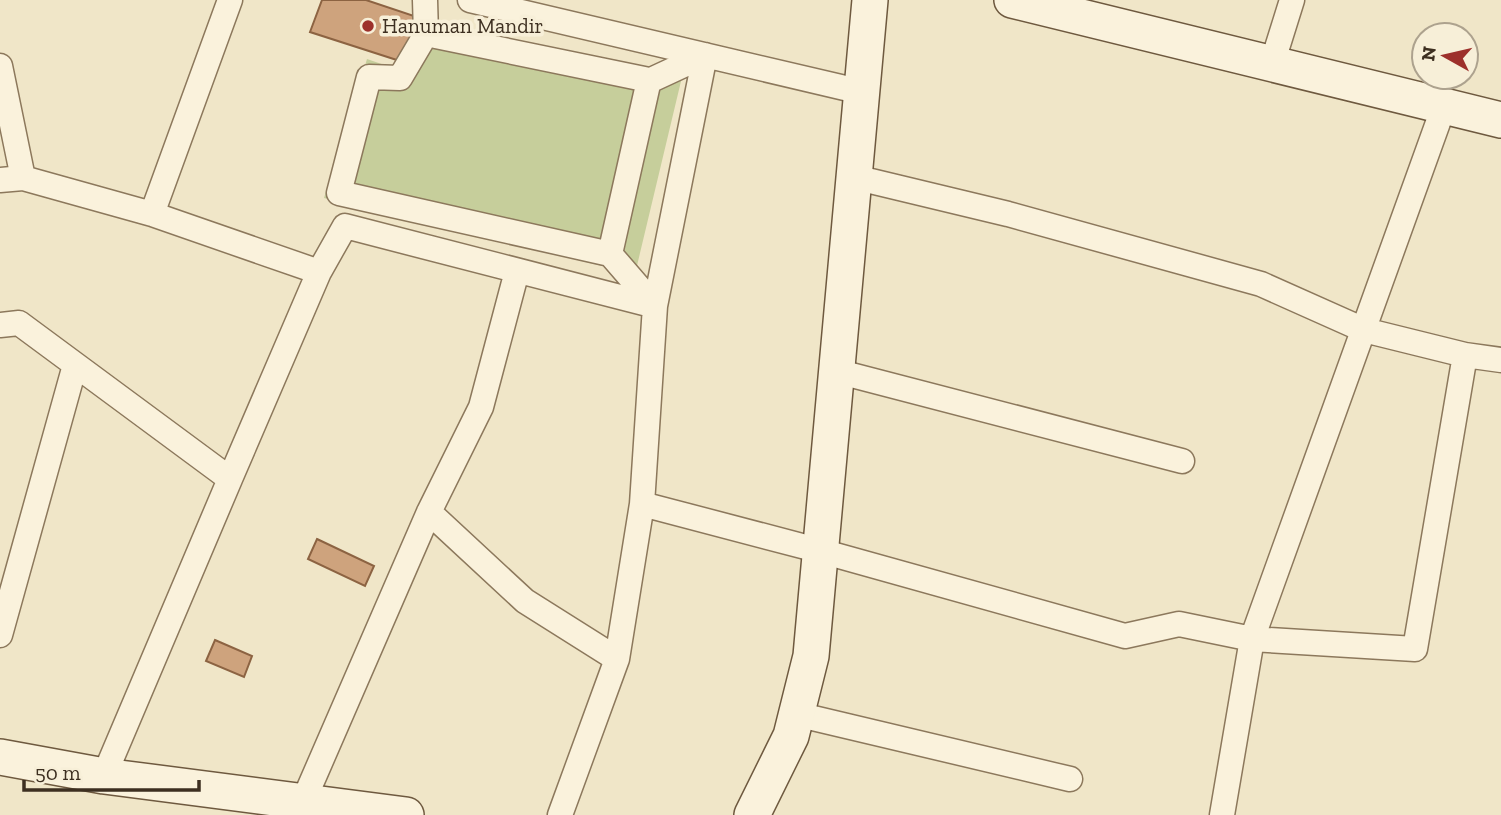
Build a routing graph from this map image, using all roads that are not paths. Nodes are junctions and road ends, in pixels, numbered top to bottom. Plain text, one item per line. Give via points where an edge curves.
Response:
1 (230, 0) edge
2 (425, 0) edge
3 (470, 0) edge
4 (870, 0) edge
5 (1012, 0) edge
6 (1292, 0) edge
7 (1059, 6) edge
8 (426, 34) junction
9 (705, 55) junction
10 (1272, 64) junction
11 (0, 66) edge
12 (649, 81) junction
13 (862, 92) junction
14 (1444, 106) junction
15 (1501, 120) edge
16 (854, 177) junction
17 (12, 179) edge
18 (340, 193) junction
19 (152, 214) junction
20 (345, 226) junction
21 (610, 254) junction
22 (517, 271) junction
23 (319, 272) junction
24 (655, 306) junction
25 (0, 325) edge
26 (1364, 330) junction
27 (1465, 355) junction
28 (1501, 360) edge
29 (75, 365) junction
30 (836, 371) junction
31 (1182, 461) dead end
32 (230, 479) junction
33 (642, 505) junction
34 (429, 512) junction
35 (821, 551) junction
36 (0, 635) edge
37 (1252, 639) junction
38 (617, 659) junction
39 (796, 714) junction
40 (0, 757) edge
41 (104, 776) junction
42 (1070, 779) dead end
43 (303, 802) junction
44 (406, 815) edge
45 (560, 815) edge
46 (752, 815) edge
47 (1222, 815) edge

1 - 19 street
2 - 8 street
3 - 9 street
4 - 13 street
5 - 7 street
6 - 10 street
7 - 10 street
8 - 12 street
8 - 18 street via 400,78 369,77
9 - 12 street
9 - 13 street
9 - 24 street
10 - 14 street
11 - 17 street
12 - 21 street
13 - 16 street
14 - 15 street
14 - 26 street
16 - 26 street via 1261,284
16 - 30 street
17 - 19 street
18 - 20 street
18 - 21 street
19 - 23 street
20 - 22 street
20 - 23 street
21 - 24 street
22 - 24 street
22 - 34 street via 481,407
23 - 32 street
24 - 33 street
25 - 29 street via 19,323
26 - 27 street
26 - 37 street
27 - 28 street
27 - 37 street via 1415,649
29 - 32 street
29 - 36 street
30 - 31 street
30 - 35 street
32 - 41 street
33 - 35 street
33 - 38 street
34 - 38 street via 525,601
34 - 43 street
35 - 37 street via 1125,636 1179,624
35 - 39 street via 811,656
37 - 47 street
38 - 45 street
39 - 42 street
39 - 46 street via 791,736
40 - 41 street
41 - 43 street
43 - 44 street

